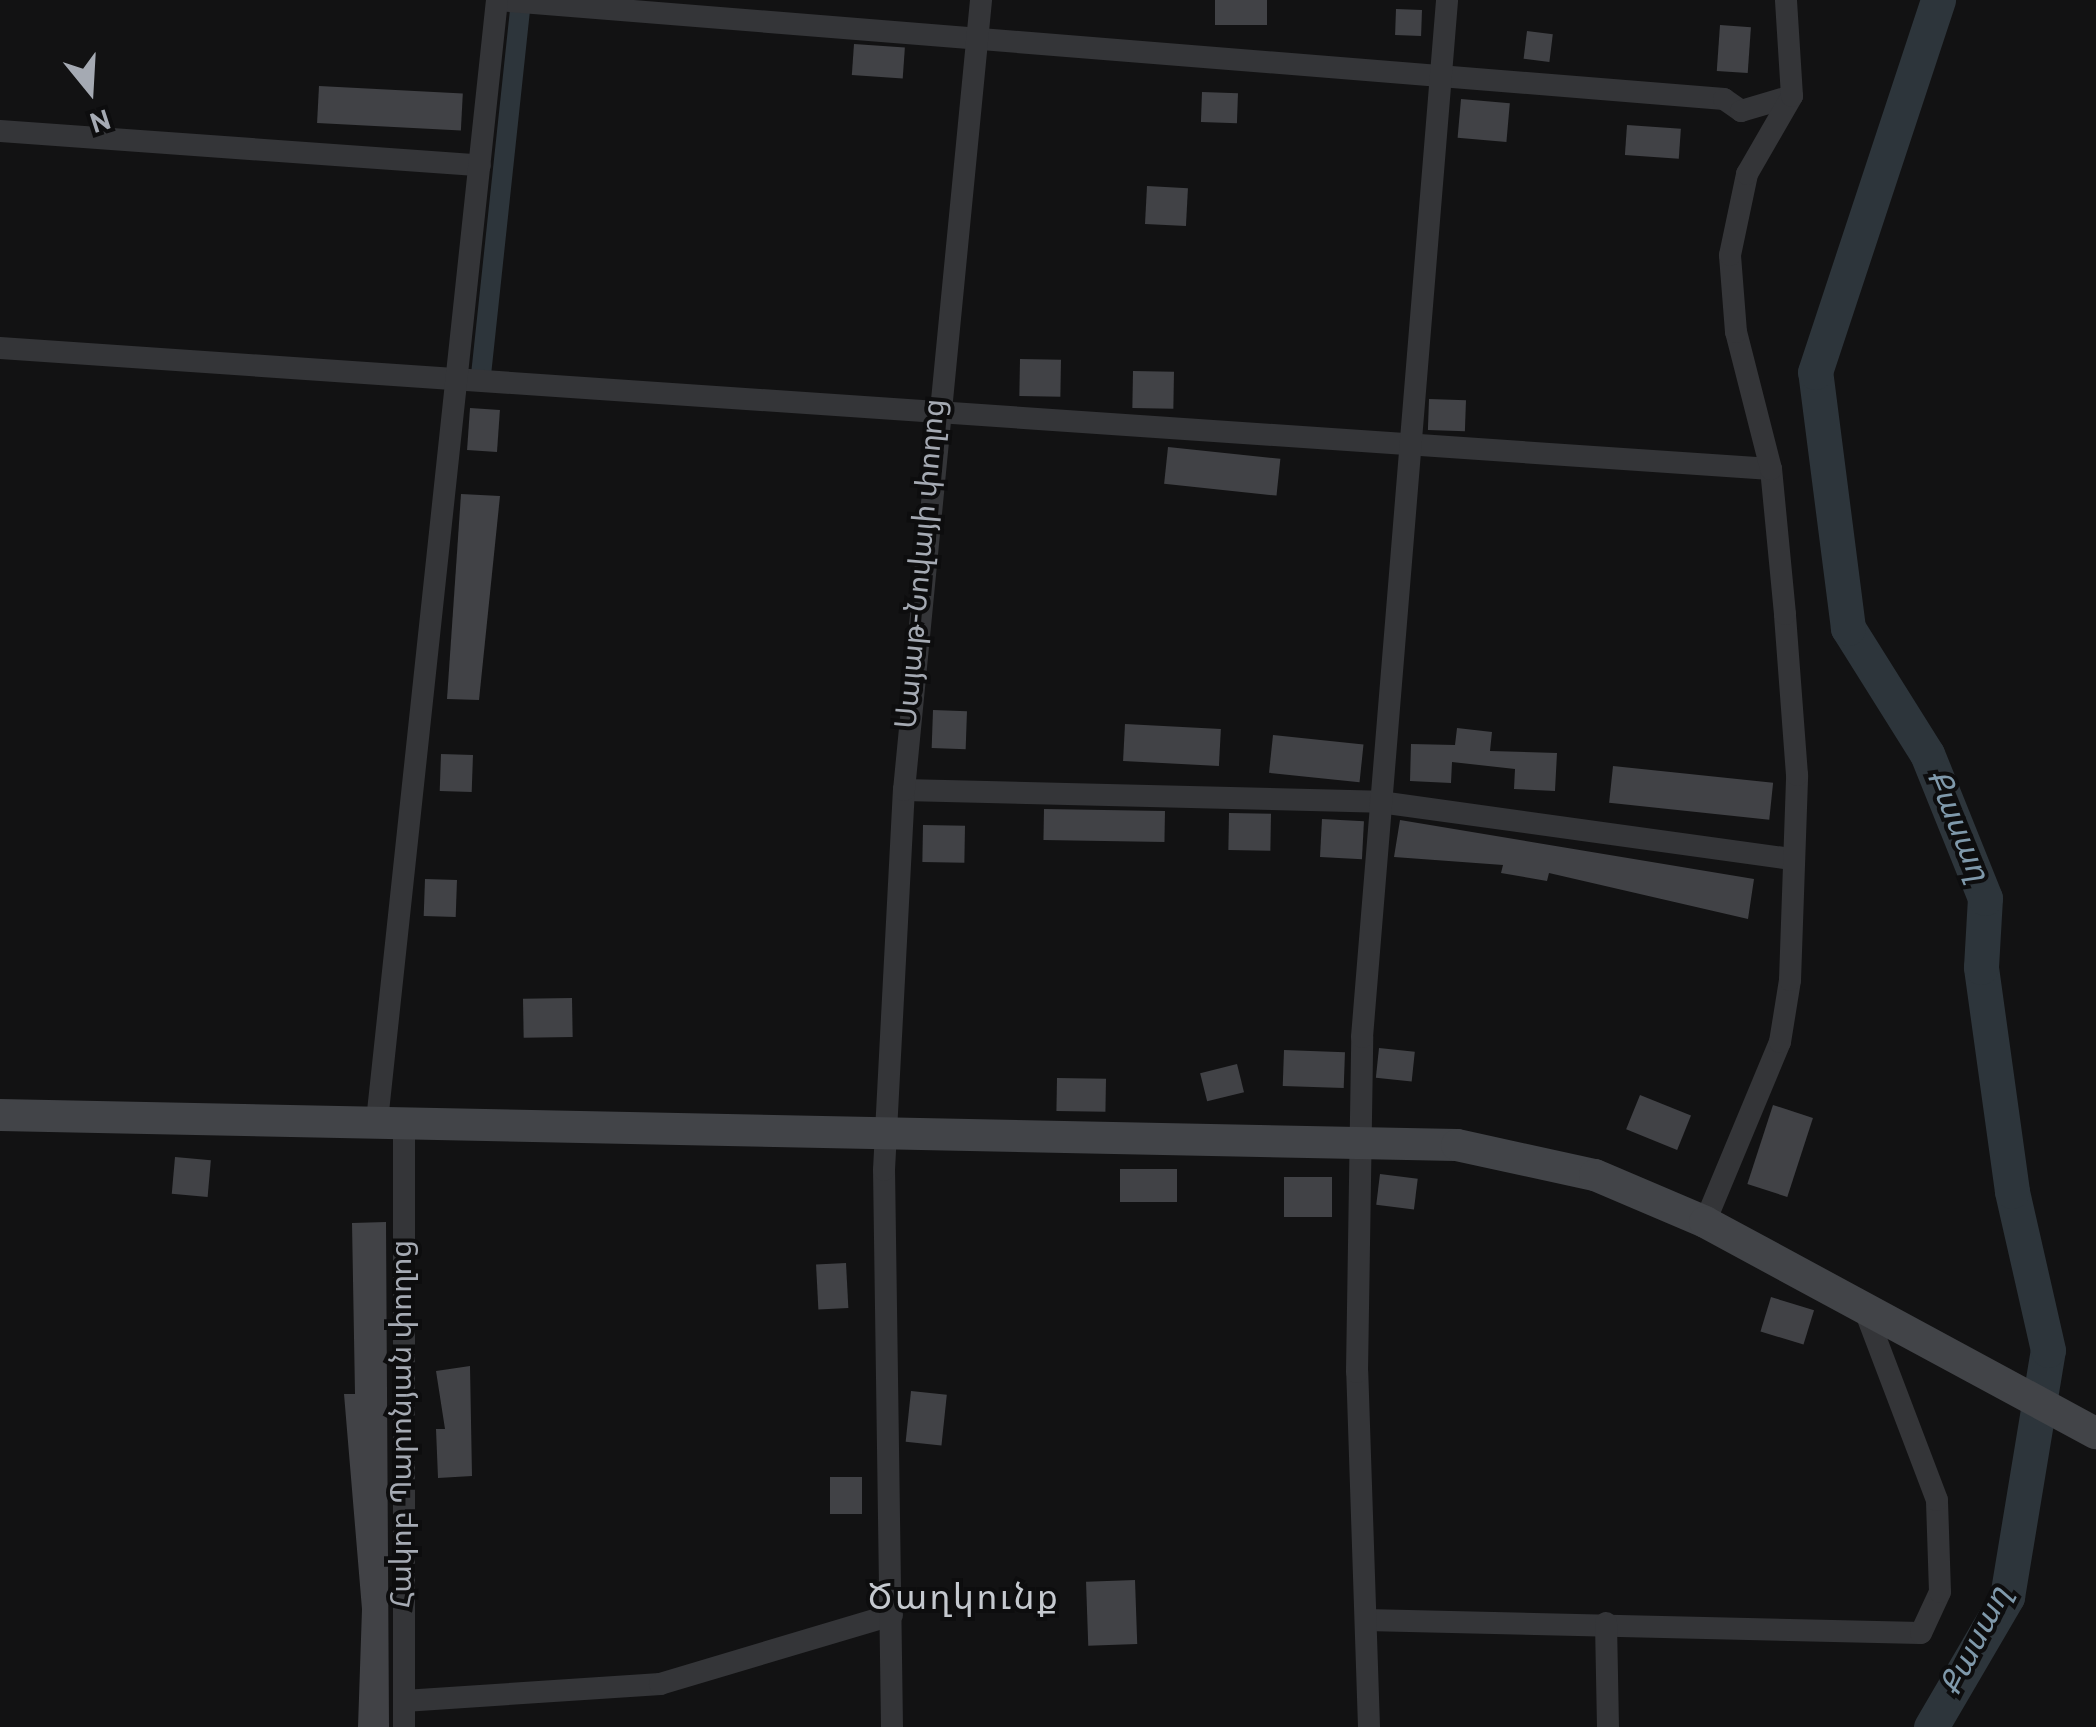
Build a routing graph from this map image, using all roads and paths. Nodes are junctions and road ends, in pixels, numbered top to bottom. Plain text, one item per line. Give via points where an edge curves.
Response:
1 (497, 0) edge
2 (981, 0) edge
3 (1447, 0) edge
4 (1786, 0) edge
5 (976, 38) junction
6 (1441, 76) junction
7 (1792, 96) junction
8 (0, 131) edge
9 (480, 165) junction
10 (0, 348) edge
11 (460, 384) junction
12 (935, 417) junction
13 (1410, 451) junction
14 (1770, 469) junction
15 (904, 790) junction
16 (1380, 802) junction
17 (1792, 858) junction
18 (0, 1115) edge
19 (390, 1121) junction
20 (889, 1129) junction
21 (1364, 1142) junction
22 (1705, 1222) junction
23 (1862, 1304) junction
24 (2092, 1431) edge
25 (892, 1614) junction
26 (1366, 1620) junction
27 (1606, 1624) junction
28 (404, 1702) junction
29 (404, 1727) edge
30 (892, 1727) edge
31 (1369, 1727) edge
32 (1608, 1727) edge

1 - 5 street
1 - 9 street, Հակոբ Պարոնյան փողոց
2 - 5 street, Սայաթ-Նովայի փողոց
3 - 6 street
4 - 7 street
5 - 6 street
5 - 12 street, Սայաթ-Նովայի փողոց
6 - 7 street via 1724,99 1741,111
6 - 13 street
7 - 14 street via 1748,174 1730,255 1736,332
8 - 9 street
9 - 11 street, Հակոբ Պարոնյան փողոց
10 - 11 street
11 - 12 street
11 - 19 street, Հակոբ Պարոնյան փողոց
12 - 13 street
12 - 15 street, Սայաթ-Նովայի փողոց
13 - 14 street
13 - 16 street
14 - 17 street via 1797,775
15 - 16 street
15 - 20 street, Սայաթ-Նովայի փողոց
16 - 17 street
16 - 21 street via 1362,1036
17 - 22 street via 1780,1042
18 - 19 main road
19 - 20 main road
19 - 28 street, Հակոբ Պարոնյան փողոց
20 - 21 main road
20 - 25 street, Սայաթ-Նովայի փողոց
21 - 22 main road via 1526,1157 1596,1174
21 - 26 street via 1357,1372
22 - 23 main road
23 - 24 main road
23 - 27 street via 1937,1500 1940,1592 1921,1633
25 - 28 street via 660,1684
25 - 30 street, Սայաթ-Նովայի փողոց
26 - 27 street
26 - 31 street
27 - 32 street
28 - 29 street, Հակոբ Պարոնյան փողոց

